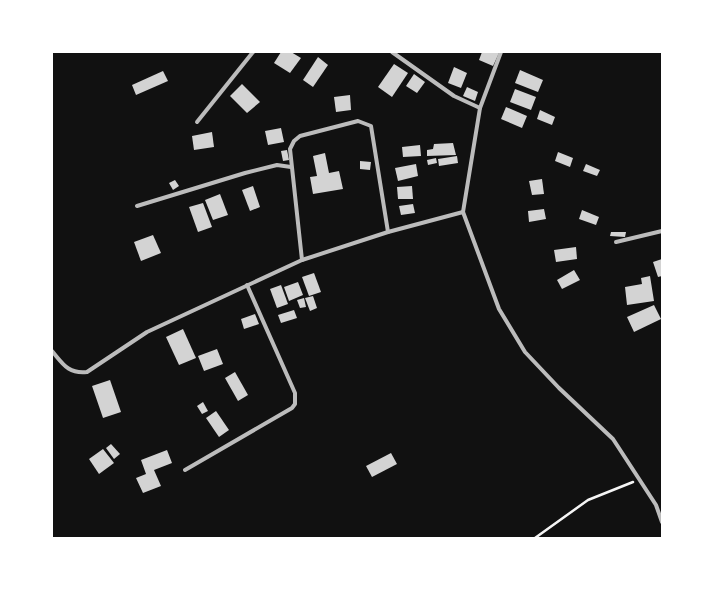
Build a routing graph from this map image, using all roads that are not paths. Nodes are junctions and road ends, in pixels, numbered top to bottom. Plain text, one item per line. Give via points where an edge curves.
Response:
1 (252, 52) edge
2 (392, 52) edge
3 (501, 52) edge
4 (480, 108) junction
5 (197, 122) dead end
6 (291, 167) junction
7 (137, 206) dead end
8 (463, 212) junction
9 (388, 232) junction
10 (662, 232) edge
11 (616, 242) dead end
12 (302, 260) junction
13 (247, 285) junction
14 (52, 351) edge
15 (185, 470) dead end
16 (662, 522) edge

1 - 5 street
2 - 4 street via 454,96
3 - 4 street
4 - 8 street
6 - 7 street via 277,165 245,173
6 - 9 street via 290,149 300,136 358,121 371,126
6 - 12 street
8 - 9 street
8 - 16 street via 499,309 525,352 613,439 656,505
9 - 12 street
10 - 11 street
12 - 13 street
13 - 14 street via 147,332 88,372 77,373 65,366
13 - 15 street via 296,393 295,404

